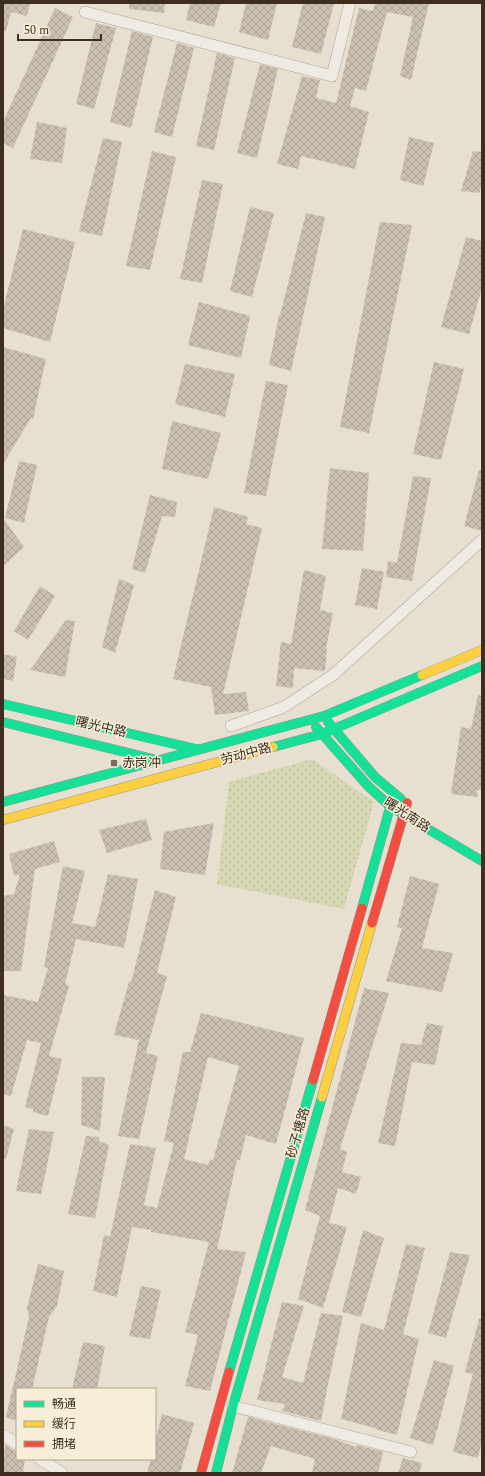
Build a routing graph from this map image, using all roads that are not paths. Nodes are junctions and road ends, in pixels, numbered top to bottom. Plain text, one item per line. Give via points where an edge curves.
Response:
1 (350, 3) edge
2 (85, 12) dead end
3 (482, 540) edge
4 (482, 650) edge
5 (482, 666) edge
6 (3, 704) edge
7 (324, 716) junction
8 (311, 720) junction
9 (3, 722) edge
10 (231, 726) dead end
11 (334, 729) junction
12 (322, 734) junction
13 (199, 749) junction
14 (159, 760) junction
15 (191, 769) junction
16 (394, 793) junction
17 (3, 802) edge
18 (410, 805) joint
19 (391, 807) junction
20 (404, 813) junction
21 (3, 820) edge
22 (482, 861) edge
23 (233, 1406) junction
24 (3, 1435) edge
25 (16, 1443) edge
26 (411, 1452) dead end
27 (42, 1460) edge
28 (62, 1473) edge
29 (202, 1473) edge
30 (216, 1473) edge

1 - 2 street via 332,76
3 - 10 street via 333,674 284,707
4 - 7 street, 劳动中路
5 - 11 street, 劳动中路
6 - 13 street, 曙光中路
7 - 8 street, 劳动中路
7 - 11 street, 曙光南路
8 - 12 street, 曙光南路
8 - 13 street, 劳动中路
9 - 14 street, 曙光中路
11 - 12 street, 劳动中路
11 - 16 street, 曙光南路 via 375,777
12 - 15 street, 劳动中路
12 - 19 street, 曙光南路 via 368,786
13 - 14 street, 劳动中路
14 - 15 street, 曙光中路
14 - 17 street, 劳动中路
15 - 21 street, 劳动中路
16 - 18 street, 曙光南路
16 - 19 street, 砂子塘路
18 - 20 street, 砂子塘路
19 - 20 street, 曙光南路
19 - 29 street, 砂子塘路 via 220,1402
20 - 22 street, 曙光南路
20 - 23 street, 砂子塘路
23 - 26 street
23 - 30 street, 砂子塘路
24 - 25 street
27 - 28 street

